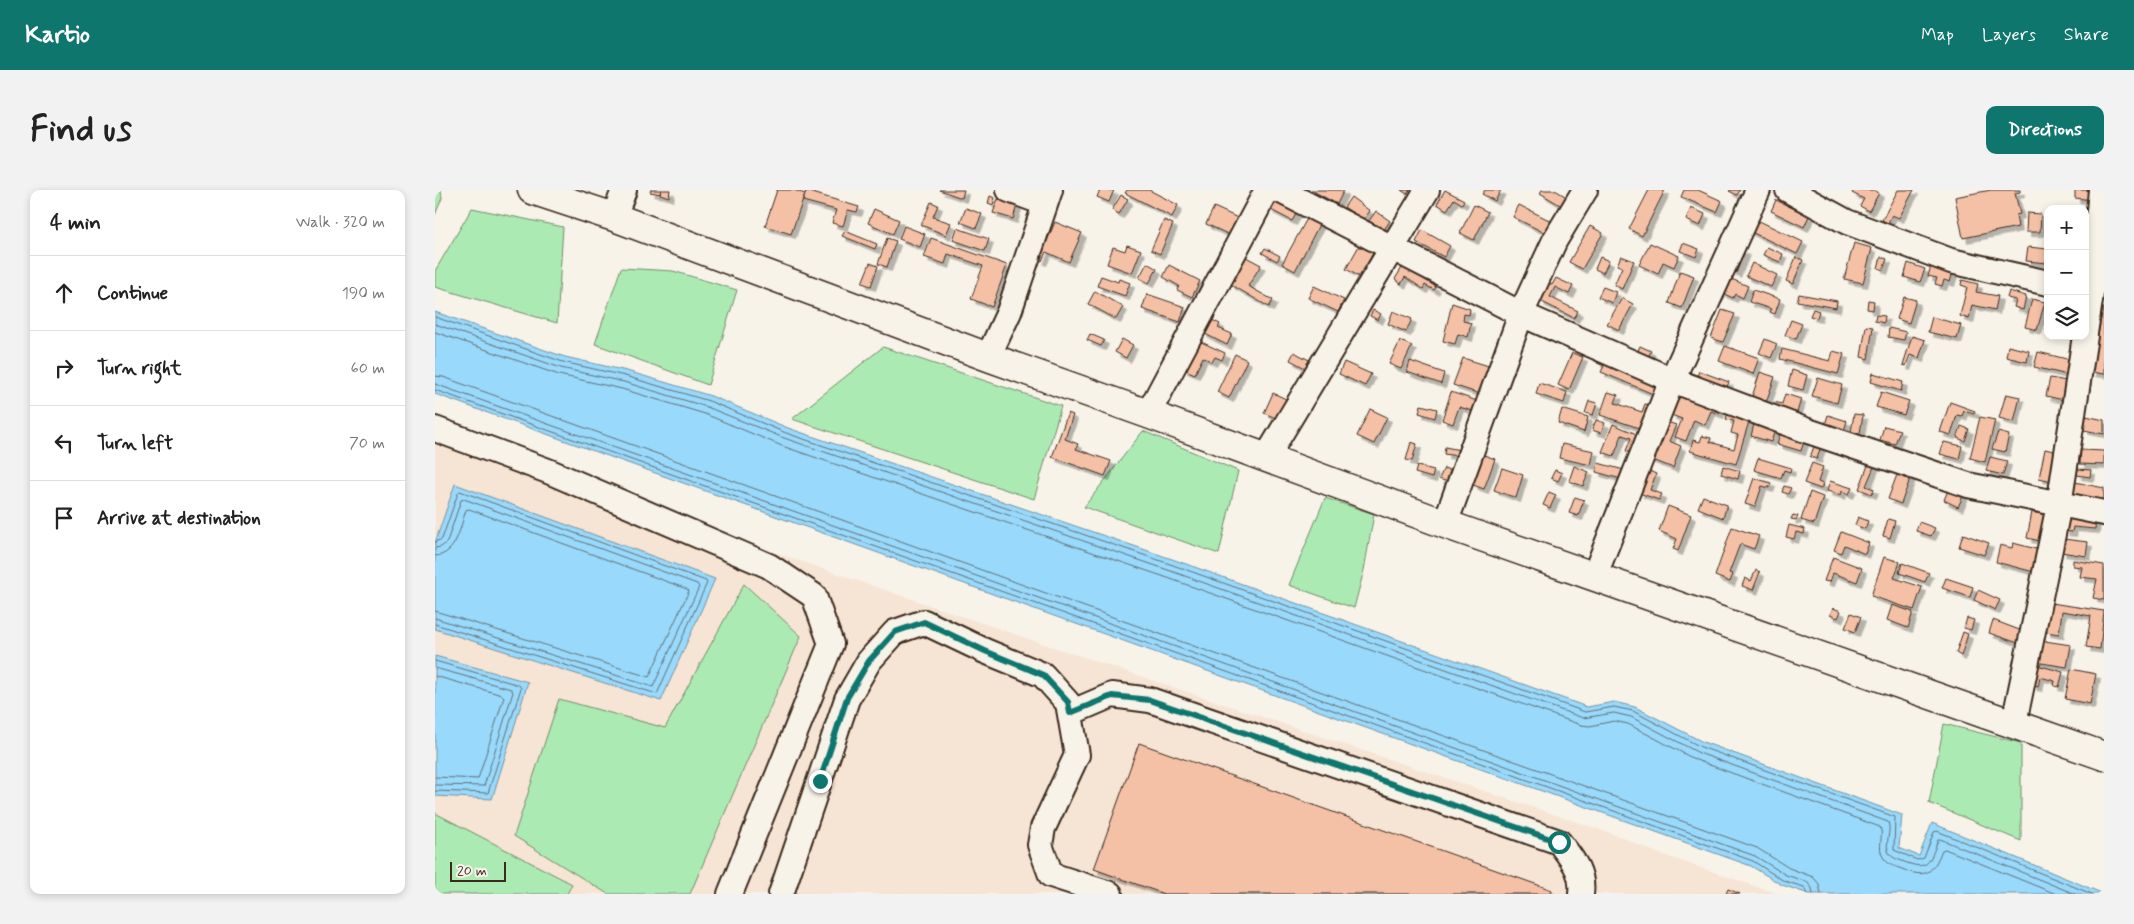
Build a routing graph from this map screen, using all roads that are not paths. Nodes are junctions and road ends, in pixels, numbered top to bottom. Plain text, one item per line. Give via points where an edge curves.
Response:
1 (532, 190) edge
2 (624, 190) edge
3 (1009, 190) edge
4 (1267, 190) edge
5 (1279, 190) edge
6 (1427, 190) edge
7 (1585, 190) edge
8 (1758, 190) edge
9 (1788, 190) edge
10 (2101, 190) edge
11 (1047, 197) edge
12 (614, 217) junction
13 (1392, 248) junction
14 (2044, 282) edge
15 (2094, 294) edge
16 (1521, 314) junction
17 (2089, 317) edge
18 (2084, 340) edge
19 (987, 358) junction
20 (1672, 380) junction
21 (1148, 414) junction
22 (435, 429) edge
23 (1266, 458) junction
24 (2059, 505) junction
25 (2104, 513) edge
26 (1445, 524) junction
27 (1594, 577) junction
28 (1070, 713) junction
29 (2014, 723) junction
30 (2104, 756) edge
31 (730, 894) edge
32 (781, 894) edge
33 (1110, 894) edge
34 (1581, 894) edge

1 - 12 main road
2 - 12 street
3 - 11 street
4 - 21 street
5 - 13 street
6 - 13 street
7 - 16 street via 1555,240
8 - 20 street
9 - 14 street via 1847,222 1951,261
10 - 15 street
11 - 19 street via 1009,312
12 - 19 main road
13 - 16 street
13 - 23 street
15 - 17 street
16 - 20 street
16 - 26 street
18 - 24 street
19 - 21 main road
20 - 24 street via 1808,431 1968,485
20 - 27 street
21 - 23 main road
22 - 31 street via 549,471 769,566 814,596 831,644
23 - 26 main road
24 - 25 street
24 - 29 street
26 - 27 main road
27 - 29 main road
28 - 32 street via 1068,702 1043,675 924,622 895,632 869,661 847,698
28 - 33 street via 1077,755 1043,828 1040,845 1051,875
28 - 34 street via 1112,696 1150,700 1559,842 1576,864 1583,883
29 - 30 main road

